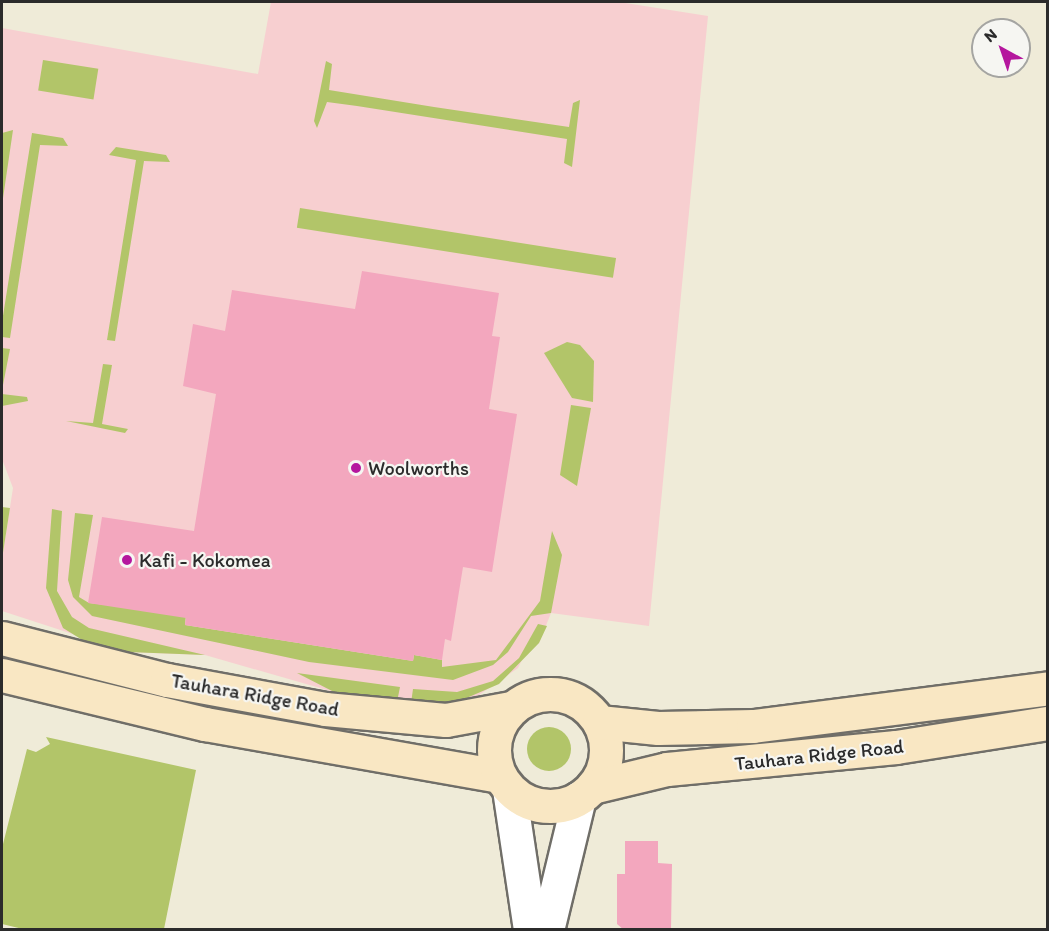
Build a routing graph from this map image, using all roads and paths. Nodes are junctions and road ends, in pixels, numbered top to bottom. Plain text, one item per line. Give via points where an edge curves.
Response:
1 (2, 638) edge
2 (3, 682) edge
3 (1047, 688) edge
4 (512, 708) junction
5 (599, 722) junction
6 (1047, 723) edge
7 (504, 782) junction
8 (585, 793) junction
9 (530, 930) edge
10 (547, 930) edge

1 - 4 street, Tauhara Ridge Road via 146,675 325,709 446,720
2 - 7 street, Tauhara Ridge Road
3 - 5 street, Tauhara Ridge Road via 753,726 658,728
4 - 5 street, Tauhara Ridge Road via 542,693 559,694 582,704
4 - 7 street via 493,747
5 - 8 street via 607,753
6 - 8 street, Tauhara Ridge Road via 896,747 667,769
7 - 8 street, Tauhara Ridge Road via 537,805 553,807
7 - 9 street
8 - 10 street

